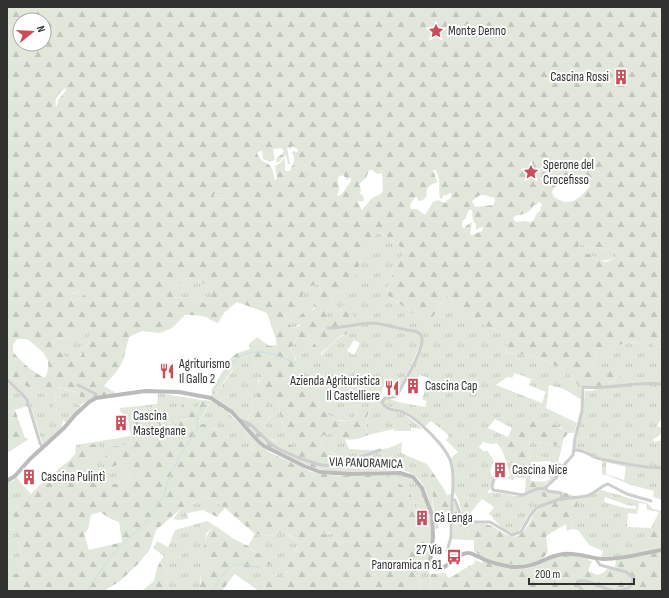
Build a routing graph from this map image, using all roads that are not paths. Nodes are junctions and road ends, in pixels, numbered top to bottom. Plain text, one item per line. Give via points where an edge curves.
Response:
1 (328, 328) dead end
2 (7, 380) edge
3 (662, 384) edge
4 (78, 386) dead end
5 (94, 399) junction
6 (239, 419) junction
7 (43, 448) junction
8 (380, 450) dead end
9 (574, 450) junction
10 (662, 468) edge
11 (495, 476) dead end
12 (7, 480) edge
13 (545, 488) junction
14 (493, 490) junction
15 (488, 492) dead end
16 (562, 494) junction
17 (568, 498) junction
18 (452, 500) junction
19 (651, 501) dead end
20 (551, 503) junction
21 (662, 550) edge
22 (464, 554) junction
23 (595, 558) junction
24 (583, 591) edge
25 (613, 591) edge
26 (616, 591) edge

1 - 18 street via 371,323 419,333 422,340 417,355 398,394 385,398 382,402 386,408 407,415 443,447 452,467
2 - 7 street via 27,400
3 - 9 street via 583,387
4 - 5 street via 96,394
5 - 6 street, VIA PANORAMICA via 149,390 179,392 211,398
5 - 7 street
6 - 8 street, VIA PANORAMICA via 250,424 279,449 321,465 335,466
6 - 22 street, VIA PANORAMICA via 269,449 313,470 339,474 400,473 413,477 422,488 432,515 432,567 440,569
7 - 12 street via 15,476
9 - 10 street via 586,451 595,458 627,465
9 - 13 street via 572,458
11 - 14 street
13 - 14 street via 523,495
13 - 16 street
14 - 15 street
16 - 17 street
16 - 20 street via 562,498
17 - 19 street via 590,495 608,484 627,494
17 - 20 street
18 - 20 street via 455,500 460,513 471,522 490,522 512,535 521,532 538,507
18 - 22 street via 451,538 447,551 450,554
21 - 23 street via 629,557
22 - 23 street via 472,554 490,562 514,567 530,567 564,554 573,553
23 - 26 street via 600,566 626,572 633,577 632,585
24 - 25 street via 577,584 578,581 586,581

